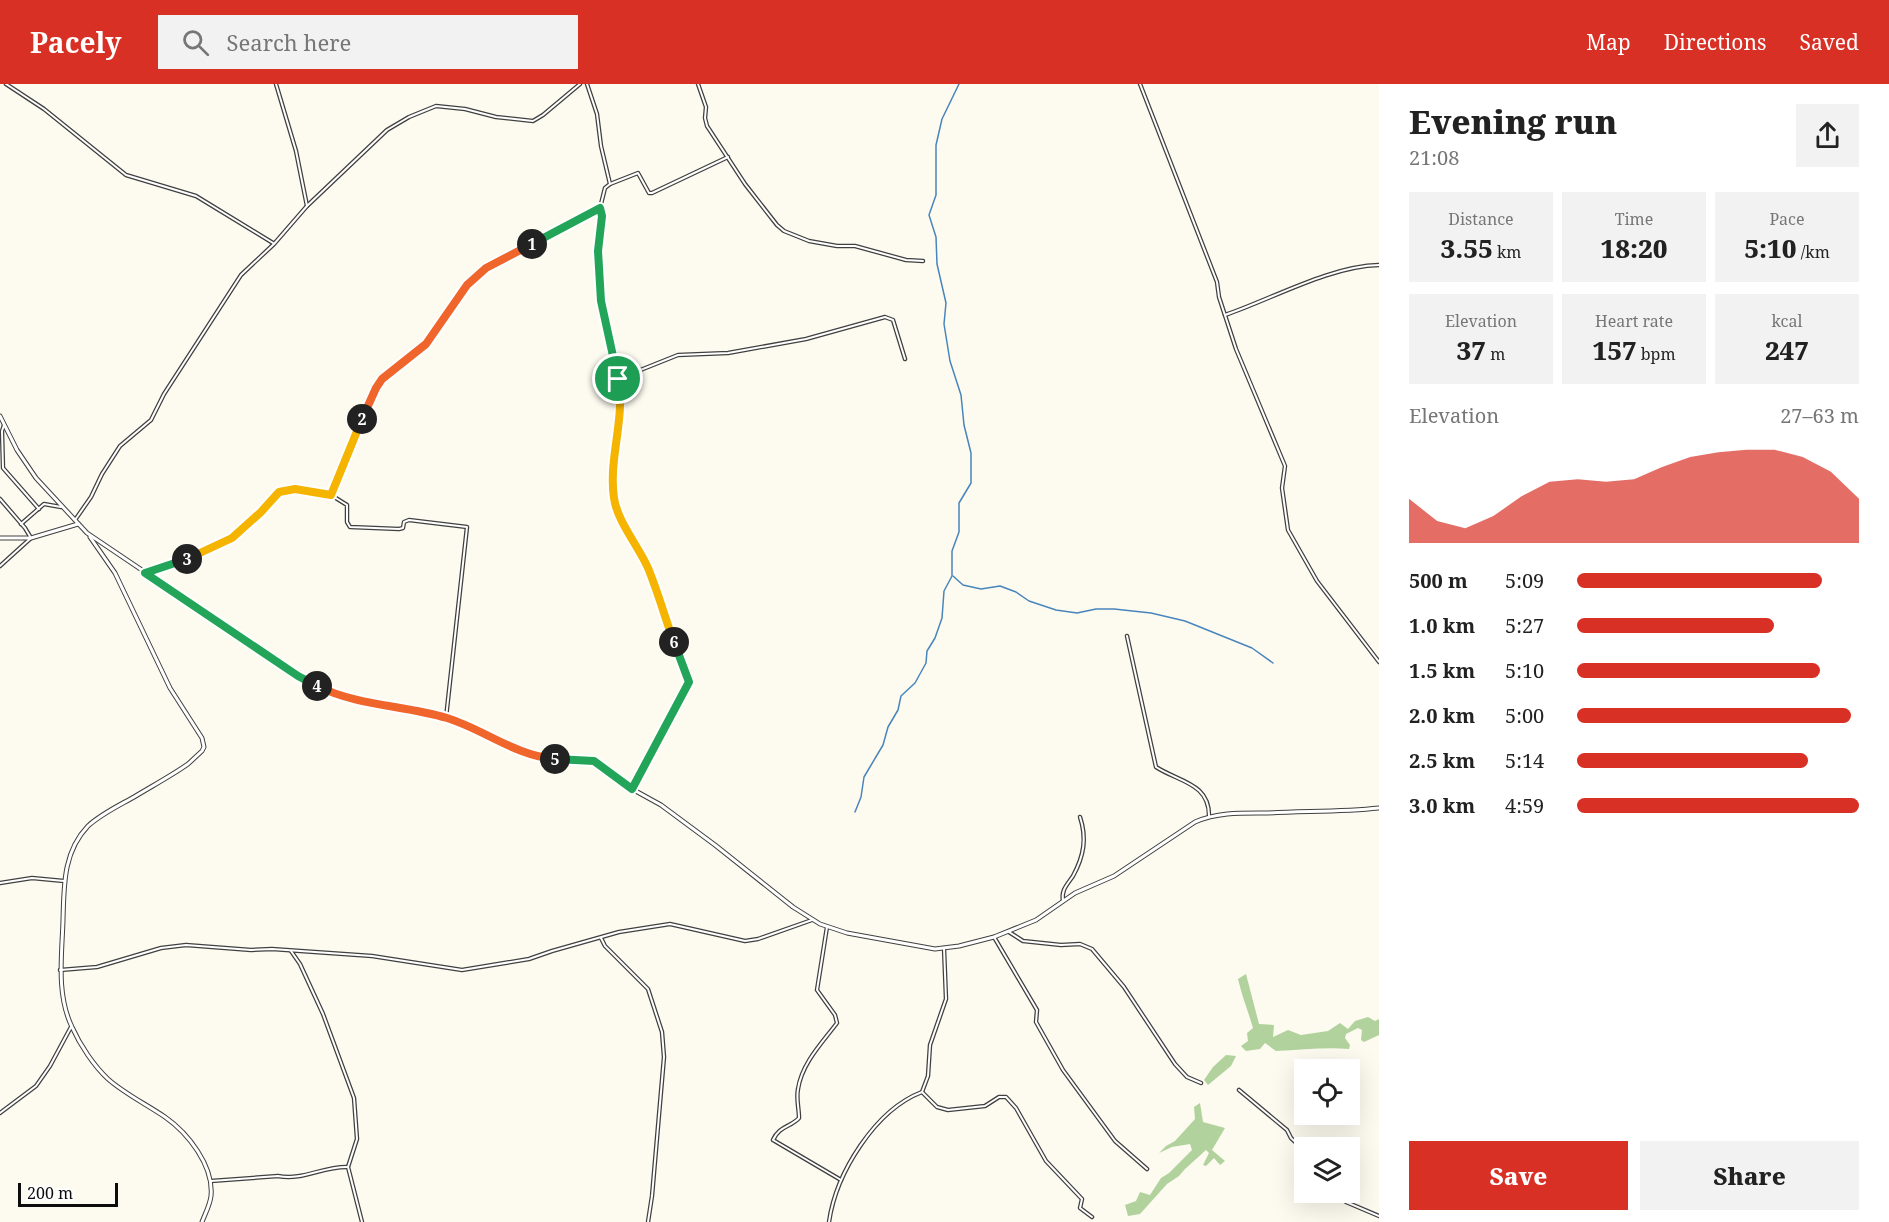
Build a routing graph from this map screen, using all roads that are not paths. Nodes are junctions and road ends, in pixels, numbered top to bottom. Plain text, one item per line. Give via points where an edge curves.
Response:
1 (6, 84) edge
2 (276, 84) edge
3 (580, 84) edge
4 (587, 84) edge
5 (698, 84) edge
6 (1140, 84) edge
7 (728, 158) junction
8 (610, 184) junction
9 (307, 206) junction
10 (600, 208) junction
11 (274, 244) junction
12 (923, 261) dead end
13 (1379, 265) edge
14 (1224, 315) junction
15 (905, 359) dead end
16 (618, 379) junction
17 (0, 416) edge
18 (4, 425) junction
19 (1, 432) edge
20 (331, 495) junction
21 (0, 499) edge
22 (61, 507) junction
23 (39, 509) junction
24 (75, 520) junction
25 (21, 524) junction
26 (78, 524) junction
27 (87, 533) junction
28 (0, 538) edge
29 (31, 538) junction
30 (1, 563) edge
31 (145, 573) junction
32 (1127, 636) dead end
33 (1379, 662) edge
34 (446, 718) junction
35 (632, 789) junction
36 (1379, 808) edge
37 (1080, 817) dead end
38 (1209, 817) junction
39 (64, 881) junction
40 (0, 883) edge
41 (1063, 902) junction
42 (812, 920) junction
43 (828, 927) junction
44 (1008, 932) junction
45 (994, 937) junction
46 (601, 938) junction
47 (944, 948) junction
48 (291, 951) junction
49 (60, 970) junction
50 (71, 1026) junction
51 (1201, 1083) dead end
52 (1239, 1090) dead end
53 (922, 1092) junction
54 (0, 1113) edge
55 (1294, 1141) edge
56 (348, 1167) junction
57 (1147, 1169) dead end
58 (841, 1180) junction
59 (210, 1181) junction
60 (1348, 1203) edge
61 (1379, 1216) edge
62 (1092, 1217) dead end
63 (202, 1222) edge
64 (362, 1222) edge
65 (648, 1222) edge
66 (829, 1222) edge

1 - 11 street via 126,175 196,196
2 - 9 street
3 - 9 street via 533,121 442,106 429,108 387,130
4 - 8 street via 597,114
5 - 7 street via 706,107 707,126
6 - 14 street via 1217,282
7 - 8 street via 652,193 638,173
7 - 12 street via 777,225 793,235
8 - 10 street via 605,188
9 - 11 street
10 - 16 street via 601,301
10 - 20 street via 486,268 467,285 426,344 376,388
11 - 24 street via 232,287 151,420 120,446
13 - 14 street via 1310,282
14 - 33 street via 1285,466 1288,530 1323,591
15 - 16 street via 892,320 885,317 806,339 728,353 678,355
16 - 35 street via 621,398 615,442 615,504 648,569 689,682
17 - 18 street
18 - 19 street
18 - 22 street via 25,462
19 - 23 street via 3,468
20 - 31 street via 295,489 279,492 232,538
20 - 34 street via 346,506 350,527 399,529 409,520 467,527
21 - 25 street
22 - 23 street via 47,503
22 - 24 street
23 - 25 street
24 - 26 street
25 - 29 street
26 - 27 street
26 - 29 street
27 - 31 street
27 - 39 street via 115,573 160,668 204,747 188,764 89,826 72,849
28 - 29 street
29 - 30 street
31 - 34 street via 298,676 334,695
32 - 38 street via 1155,765 1201,790 1209,805
34 - 35 street via 541,757 594,761
35 - 42 street via 661,804
36 - 38 street
37 - 41 street via 1085,836 1077,866 1063,892
38 - 41 street via 1195,822 1114,876
39 - 40 street via 32,878
39 - 49 street
41 - 44 street
42 - 43 street
42 - 46 street via 745,941 670,924
43 - 47 street via 913,946
43 - 58 street via 817,989 837,1023 802,1074 799,1118 783,1126 773,1140
44 - 45 street
44 - 51 street via 1023,941 1080,944 1092,949 1124,987 1175,1064 1187,1077
45 - 47 street
45 - 57 street via 1034,1005 1038,1013 1036,1022 1055,1059 1115,1141
46 - 48 street via 529,959 462,970 372,956
46 - 65 street via 604,946 648,989 662,1032 664,1057
47 - 53 street via 946,999 930,1045
48 - 49 street via 176,945 96,967
48 - 56 street via 323,1014 354,1098 357,1139
49 - 50 street via 63,1001
50 - 54 street via 36,1086
50 - 59 street via 108,1079 177,1126 206,1167
52 - 55 street via 1287,1130
53 - 58 street via 904,1101 872,1130
53 - 62 street via 937,1107 948,1110 985,1106 1006,1097 1046,1161 1082,1199 1080,1208
56 - 59 street via 289,1178
56 - 64 street
58 - 66 street
59 - 63 street via 210,1199
60 - 61 street

